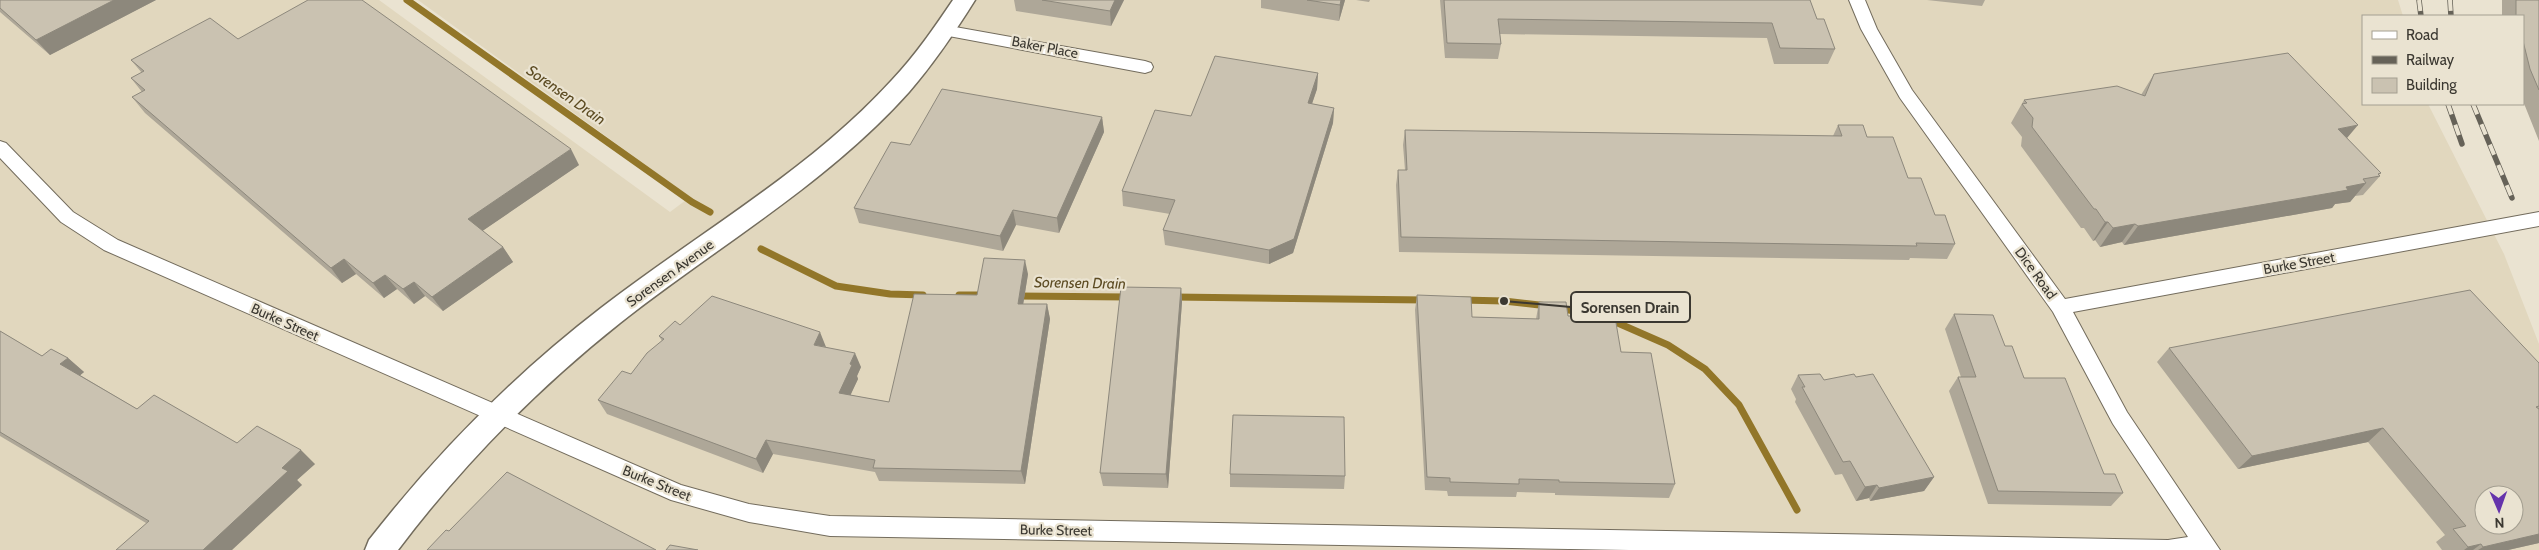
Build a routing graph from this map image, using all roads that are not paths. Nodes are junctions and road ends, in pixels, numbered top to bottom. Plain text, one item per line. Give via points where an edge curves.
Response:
1 (964, 0) edge
2 (1857, 0) edge
3 (944, 30) junction
4 (1145, 67) dead end
5 (0, 147) edge
6 (2539, 219) edge
7 (2060, 307) junction
8 (496, 415) junction
9 (2207, 546) edge
10 (380, 550) edge

1 - 3 street, Sorensen Avenue
2 - 7 street, Dice Road via 1869,29 1906,94
3 - 4 street, Baker Place
3 - 8 street, Sorensen Avenue via 899,88 836,148 610,316
5 - 8 street, Burke Street via 67,217 111,245
6 - 7 street, Burke Street
7 - 9 street, Dice Road via 2120,418
8 - 9 street, Burke Street via 678,493 749,513 830,526 2168,550
8 - 10 street, Sorensen Avenue via 398,525

